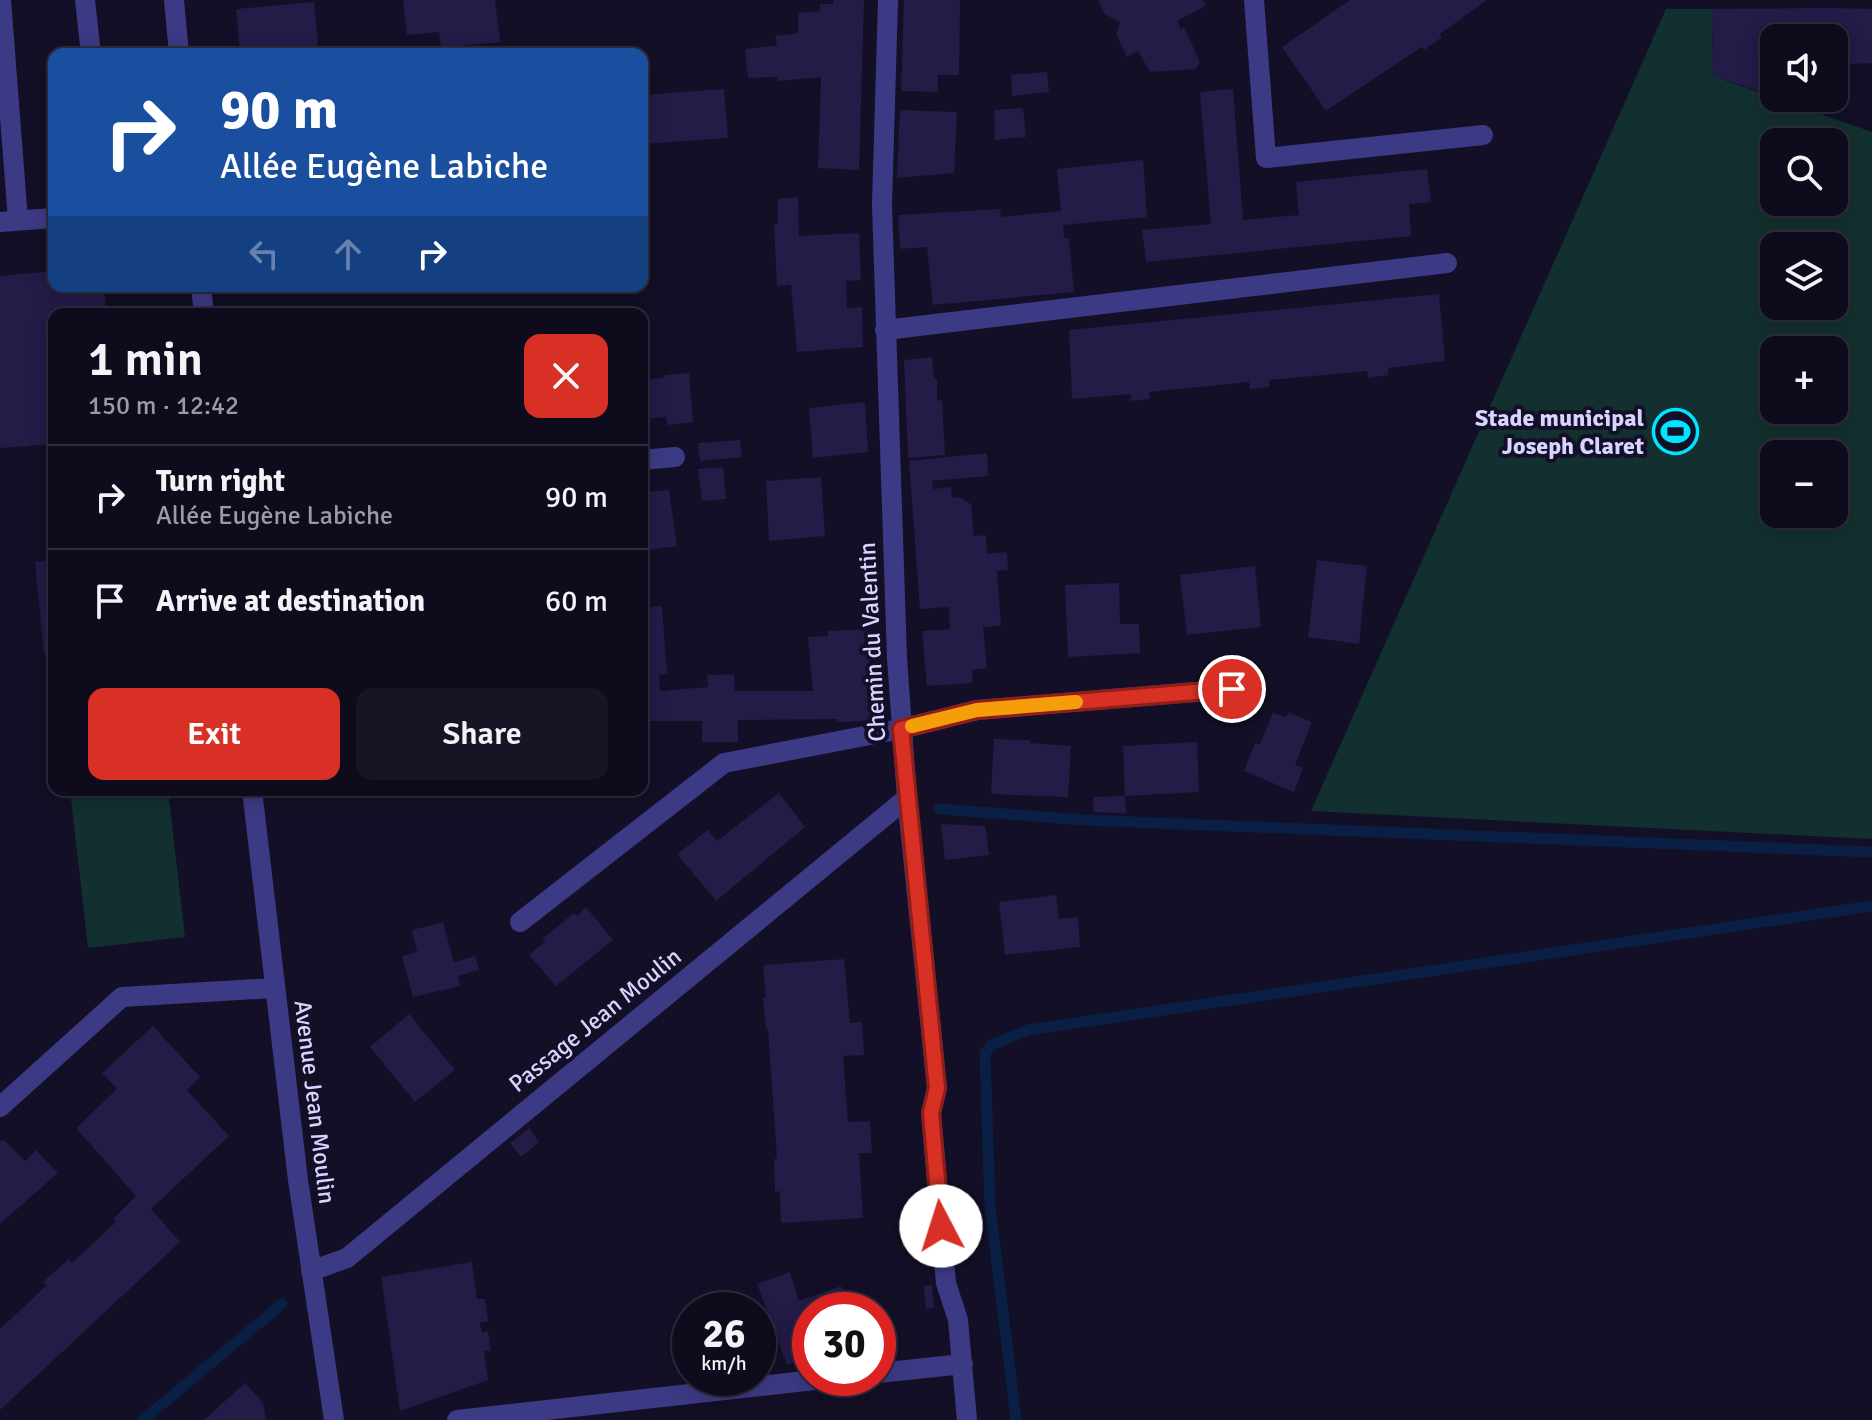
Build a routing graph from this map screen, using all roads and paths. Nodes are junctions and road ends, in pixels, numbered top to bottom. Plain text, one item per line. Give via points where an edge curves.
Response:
1 (1, 0) edge
2 (85, 0) edge
3 (174, 0) edge
4 (888, 0) edge
5 (1254, 0) edge
6 (90, 48) edge
7 (178, 48) edge
8 (1483, 135) dead end
9 (48, 218) edge
10 (9, 221) edge
11 (1447, 263) dead end
12 (885, 330) junction
13 (675, 457) dead end
14 (648, 459) edge
15 (1232, 689) dead end
16 (901, 729) junction
17 (253, 796) edge
18 (907, 798) junction
19 (520, 922) dead end
20 (274, 988) junction
21 (0, 1107) edge
22 (311, 1271) junction
23 (963, 1364) junction
24 (896, 1371) edge
25 (792, 1382) edge
26 (334, 1420) edge
27 (457, 1420) edge
28 (967, 1420) edge

1 - 10 street
2 - 6 street
3 - 7 street
4 - 12 street, Chemin du Valentin via 882,205
5 - 8 street via 1266,158
9 - 10 street
11 - 12 street
12 - 16 street, Chemin du Valentin
13 - 14 street
15 - 16 street via 977,710
16 - 18 street, Chemin du Valentin
16 - 19 street via 724,763
17 - 20 street, Avenue Jean Moulin
18 - 22 street, Passage Jean Moulin via 347,1258
18 - 23 street, Chemin du Valentin via 937,1088 931,1113 946,1283 958,1320
20 - 21 street via 122,997
20 - 22 street, Avenue Jean Moulin
22 - 26 street, Avenue Jean Moulin
23 - 24 street
23 - 28 street, Chemin du Valentin
25 - 27 street

